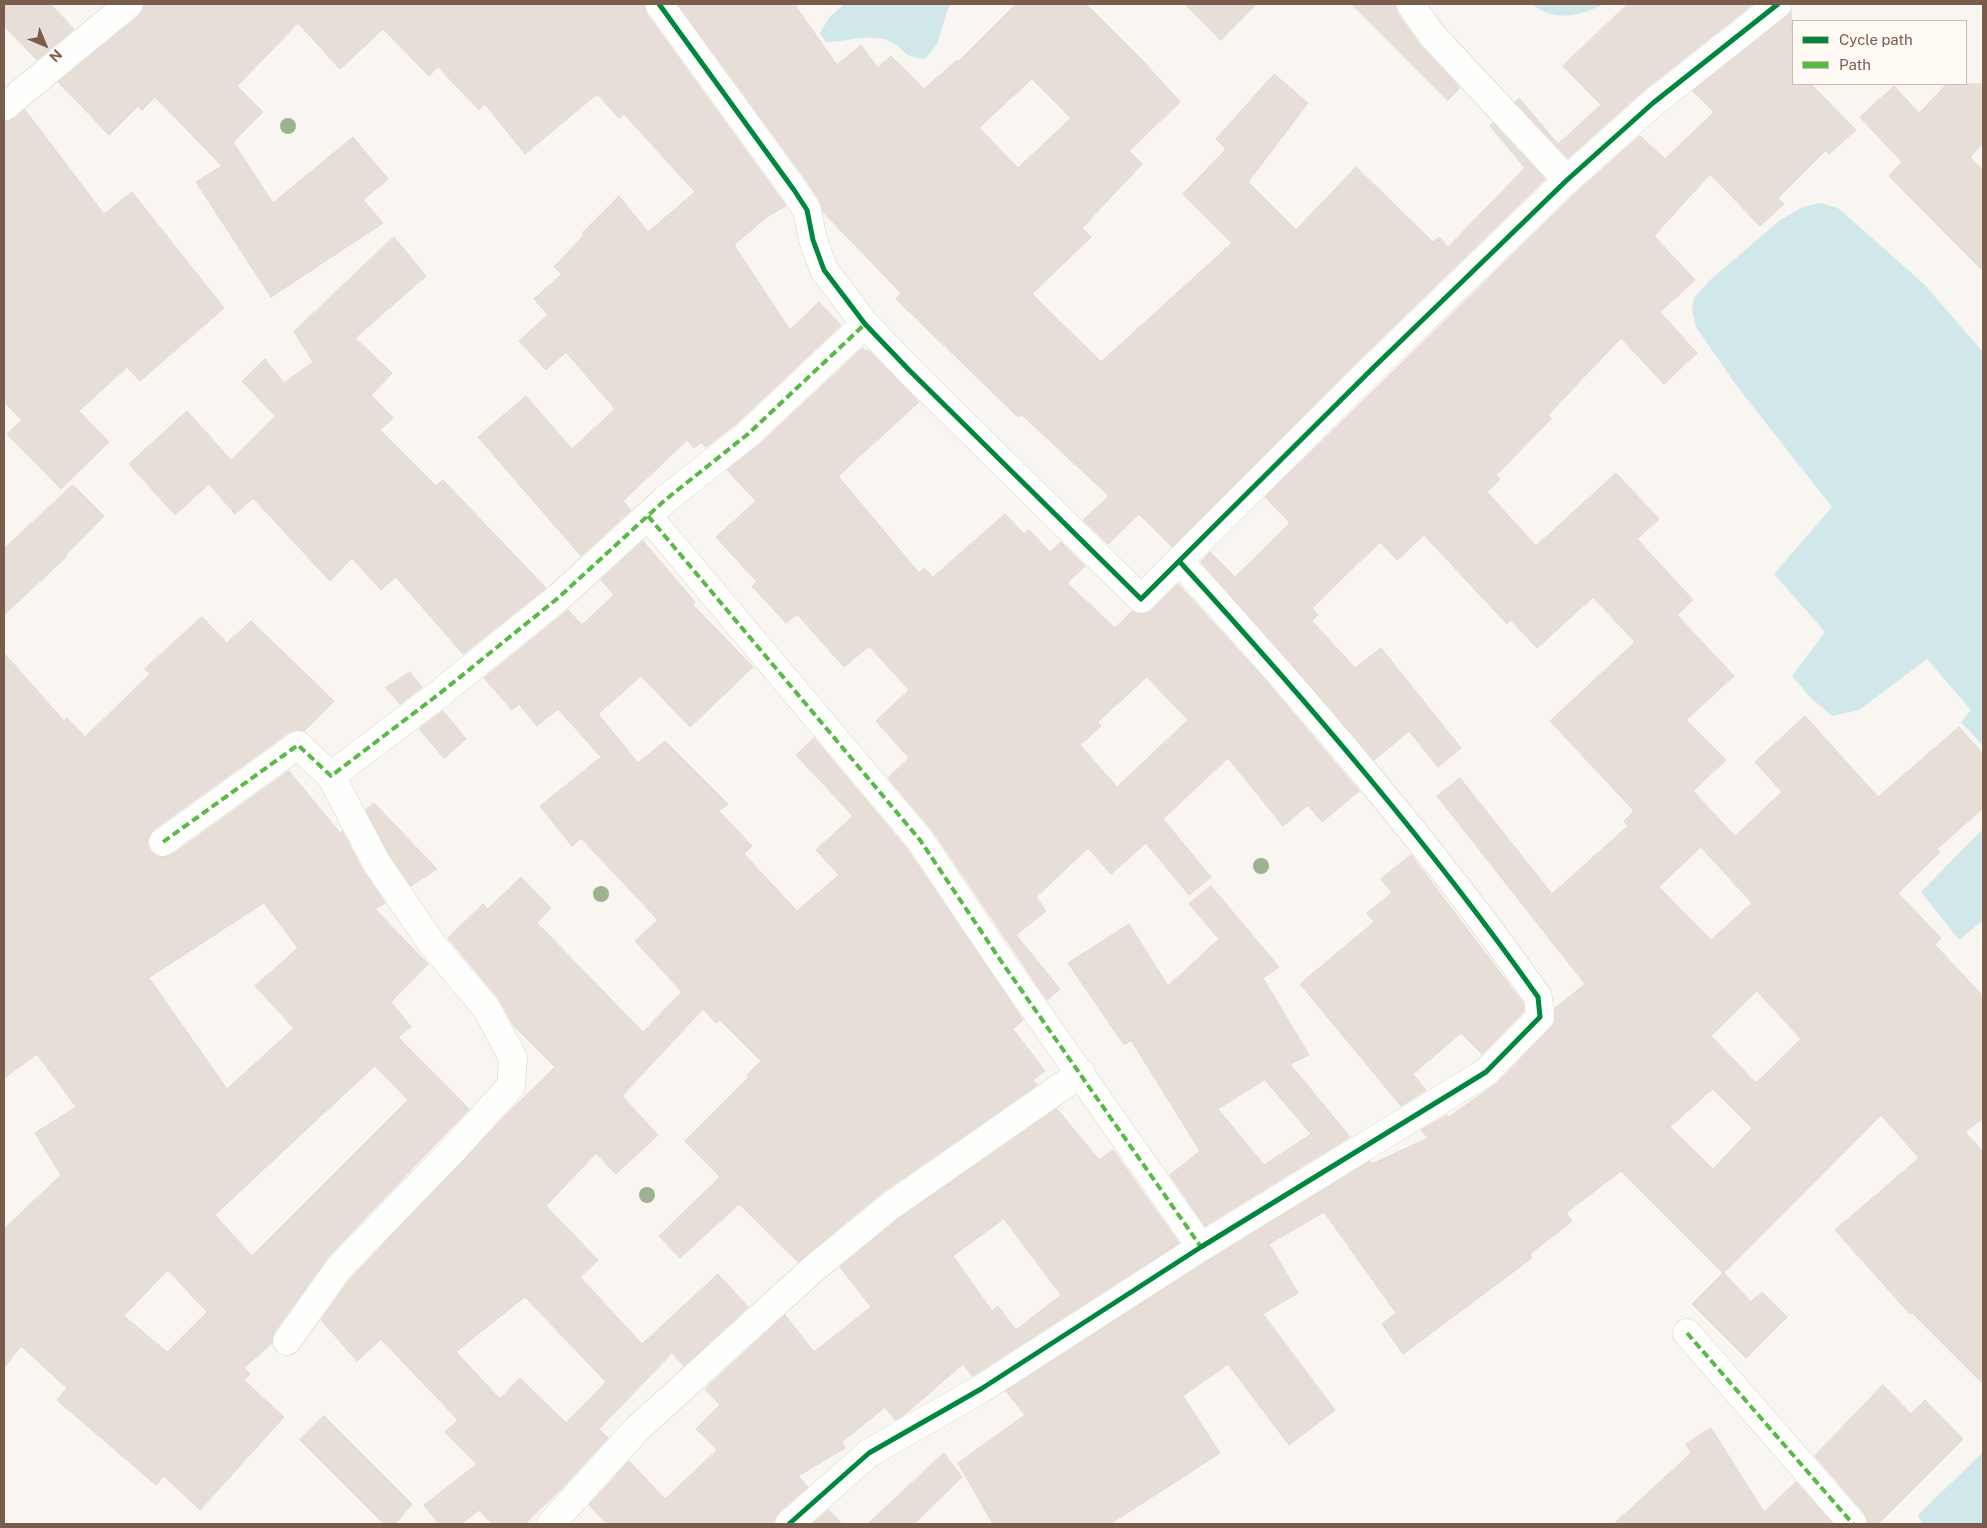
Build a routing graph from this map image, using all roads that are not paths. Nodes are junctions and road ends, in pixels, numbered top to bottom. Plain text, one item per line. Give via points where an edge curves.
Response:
1 (129, 4) edge
2 (659, 4) edge
3 (1410, 4) edge
4 (1778, 4) edge
5 (4, 106) edge
6 (1567, 180) junction
7 (865, 324) junction
8 (648, 516) junction
9 (1179, 561) junction
10 (331, 776) junction
11 (163, 842) dead end
12 (1081, 1073) junction
13 (1202, 1247) junction
14 (1687, 1333) dead end
15 (287, 1341) dead end
16 (551, 1524) edge
17 (789, 1524) edge
18 (1853, 1524) edge

1 - 5 street
2 - 7 street via 807,210 824,270
3 - 6 street via 1432,35
4 - 6 street via 1653,103
6 - 9 street via 1374,366
7 - 8 street via 748,434
7 - 9 street via 1141,599
8 - 10 street via 558,598
8 - 12 street via 920,840 1001,962
9 - 13 street via 1288,681 1462,894 1538,997 1540,1017 1486,1072
10 - 11 street via 298,746
10 - 15 street via 376,862 432,944 487,1009 513,1058 511,1086 339,1268
12 - 13 street
12 - 16 street via 888,1207 812,1270 638,1429
13 - 17 street via 981,1389 869,1453
14 - 18 street

